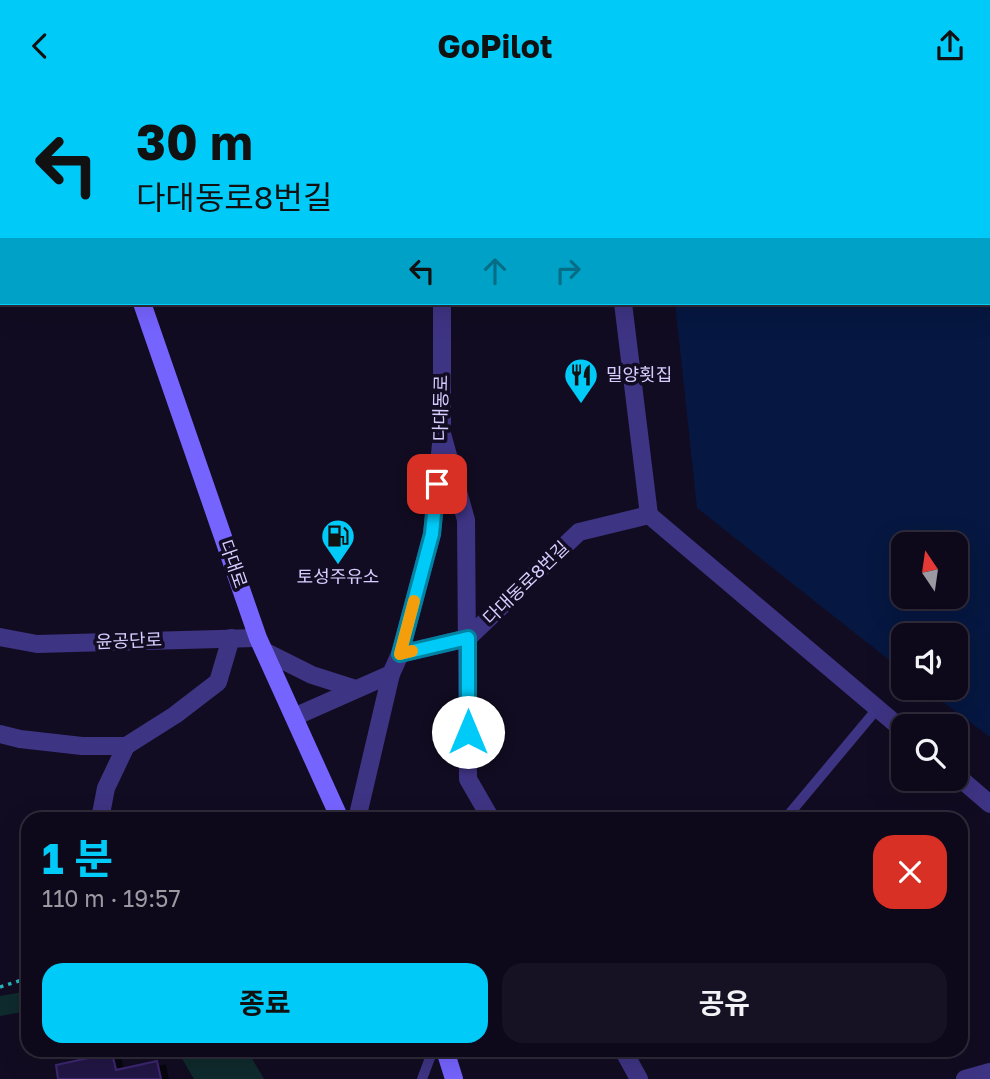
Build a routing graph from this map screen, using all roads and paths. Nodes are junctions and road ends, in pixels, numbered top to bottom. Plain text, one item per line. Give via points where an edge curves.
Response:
1 (143, 305) edge
2 (442, 305) edge
3 (623, 305) edge
4 (442, 434) junction
5 (649, 515) junction
6 (0, 637) edge
7 (231, 638) junction
8 (468, 638) junction
9 (261, 644) junction
10 (400, 654) junction
11 (391, 674) junction
12 (356, 689) junction
13 (877, 709) junction
14 (294, 717) junction
15 (891, 720) edge
16 (0, 734) edge
17 (126, 746) junction
18 (968, 785) edge
19 (990, 804) edge
20 (101, 812) edge
21 (337, 812) edge
22 (359, 812) edge
23 (487, 812) edge
24 (791, 812) edge
25 (21, 980) edge
26 (0, 987) edge
27 (430, 1057) edge
28 (447, 1057) edge
29 (627, 1057) edge
30 (990, 1072) edge
31 (422, 1079) edge
32 (454, 1079) edge
33 (639, 1079) edge
34 (965, 1079) edge

1 - 9 main road, 다대로
2 - 4 street, 다대동로
3 - 5 street
4 - 8 street via 466,520
4 - 10 street, 다대동로 via 432,534
5 - 8 street, 다대동로8번길 via 579,532
5 - 13 street
6 - 7 street, 윤공단로 via 37,644
7 - 9 street, 윤공단로
7 - 17 street via 218,682
8 - 10 street, 다대동로8번길
8 - 23 street via 468,779
9 - 12 street via 312,675
9 - 14 main road, 다대로
10 - 11 street, 다대동로
11 - 12 street
11 - 22 street, 다대동로
12 - 14 street
13 - 15 street
13 - 24 lane
14 - 21 main road, 다대로
16 - 17 street via 82,746
17 - 20 street via 106,788
18 - 19 street
25 - 26 path
27 - 31 lane
28 - 32 main road
29 - 33 street
30 - 34 street

